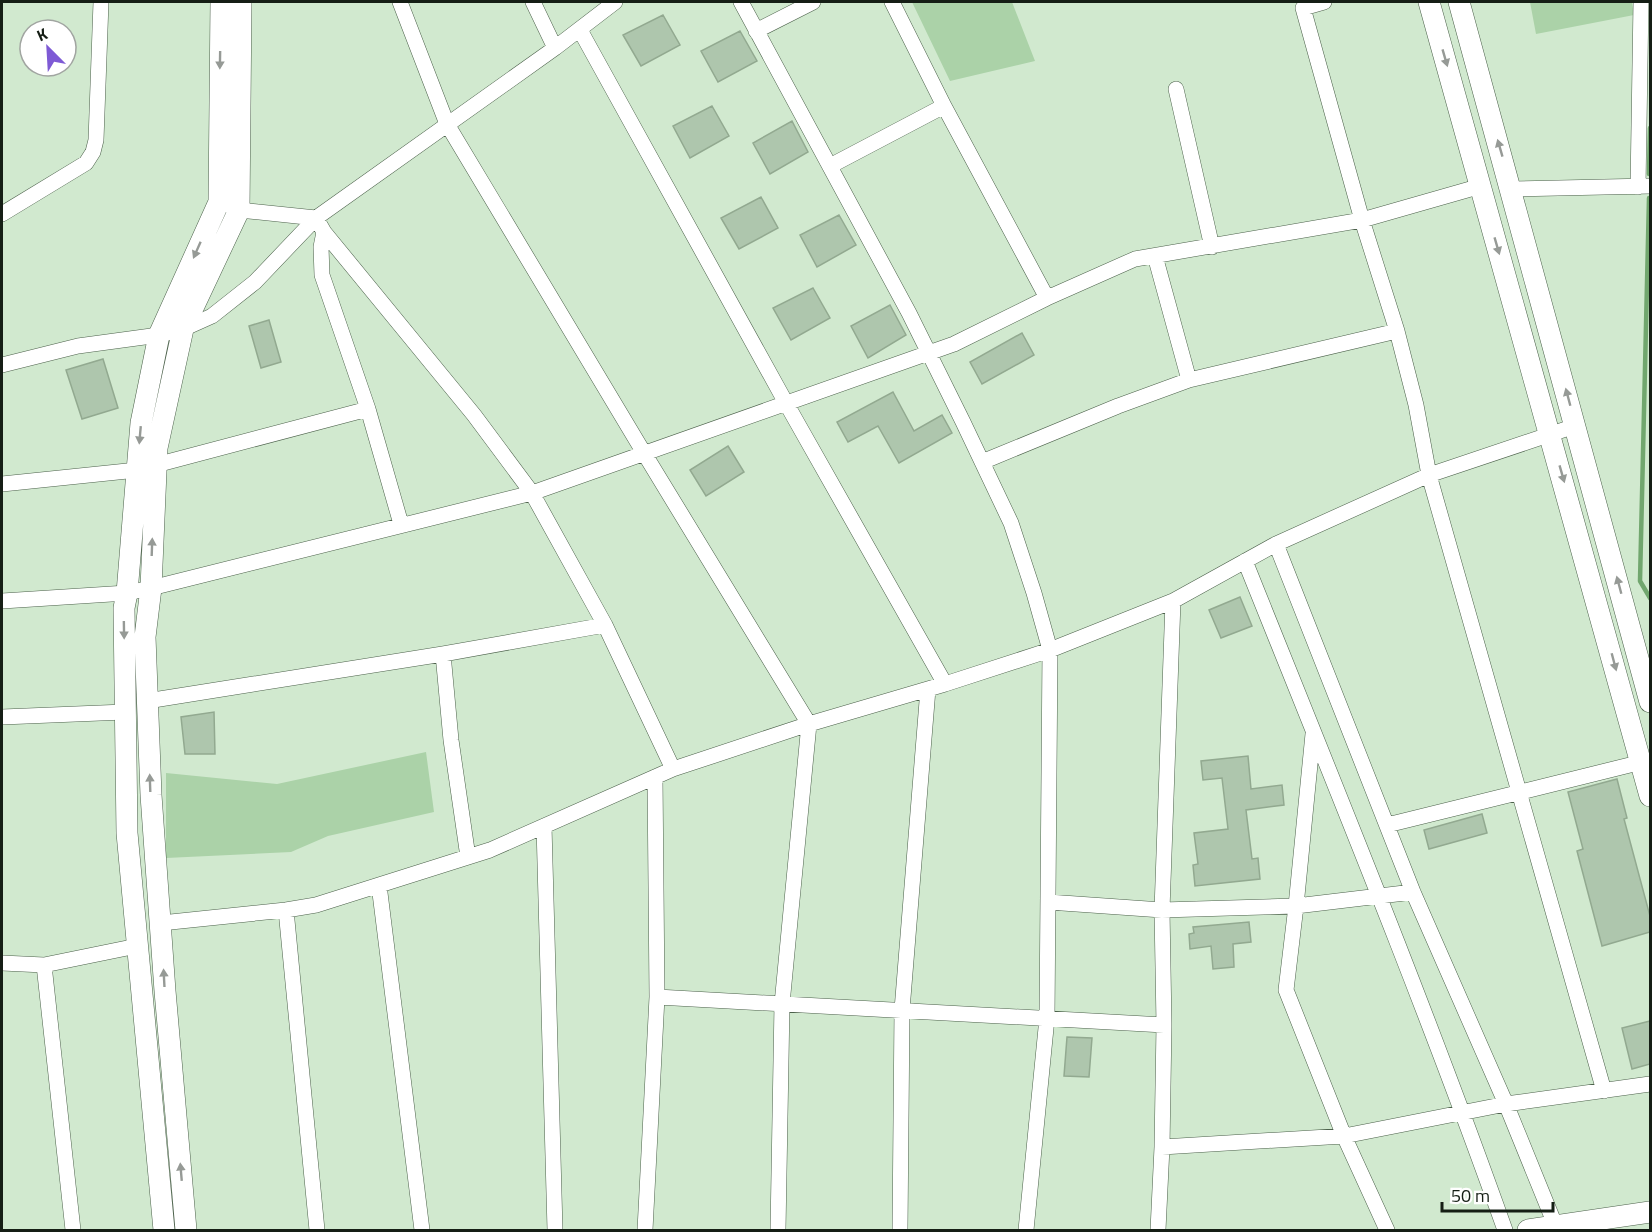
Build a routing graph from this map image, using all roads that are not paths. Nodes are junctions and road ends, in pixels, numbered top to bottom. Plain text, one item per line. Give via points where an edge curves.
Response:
1 (101, 2) edge
2 (221, 2) edge
3 (241, 2) edge
4 (400, 2) edge
5 (533, 2) edge
6 (615, 2) edge
7 (741, 2) edge
8 (813, 2) edge
9 (892, 2) edge
10 (1324, 2) edge
11 (1429, 2) edge
12 (1459, 2) edge
13 (1641, 2) edge
14 (580, 30) junction
15 (756, 31) junction
16 (555, 48) junction
17 (1176, 89) dead end
18 (944, 106) junction
19 (447, 124) junction
20 (830, 166) junction
21 (1480, 186) junction
22 (1644, 187) edge
23 (1512, 189) junction
24 (219, 202) junction
25 (239, 210) junction
26 (2, 214) edge
27 (316, 218) junction
28 (1362, 220) junction
29 (324, 232) junction
30 (1212, 246) junction
31 (1155, 256) junction
32 (1047, 298) junction
33 (183, 329) junction
34 (1397, 331) junction
35 (159, 335) junction
36 (929, 353) junction
37 (2, 364) edge
38 (1189, 380) junction
39 (786, 403) junction
40 (368, 409) junction
41 (1575, 426) junction
42 (1550, 433) junction
43 (644, 453) junction
44 (982, 462) junction
45 (146, 467) junction
46 (1430, 475) junction
47 (2, 484) edge
48 (532, 493) junction
49 (401, 524) junction
50 (1276, 544) junction
51 (1245, 561) junction
52 (151, 588) junction
53 (127, 592) junction
54 (1173, 601) junction
55 (2, 602) edge
56 (605, 625) junction
57 (1050, 650) junction
58 (443, 654) junction
59 (1647, 678) edge
60 (945, 684) junction
61 (928, 689) junction
62 (147, 701) junction
63 (1650, 702) edge
64 (125, 712) junction
65 (2, 717) edge
66 (809, 724) junction
67 (1313, 731) junction
68 (1642, 762) junction
69 (673, 769) junction
70 (655, 777) junction
71 (1519, 792) junction
72 (1650, 796) edge
73 (1388, 825) junction
74 (544, 826) junction
75 (468, 857) junction
76 (378, 885) junction
77 (1413, 892) junction
78 (1380, 896) junction
79 (1048, 902) junction
80 (1296, 906) junction
81 (286, 910) junction
82 (1162, 910) junction
83 (161, 923) junction
84 (136, 945) junction
85 (2, 963) edge
86 (44, 965) junction
87 (657, 997) junction
88 (782, 1004) junction
89 (902, 1010) junction
90 (1047, 1018) junction
91 (1164, 1024) junction
92 (1650, 1084) edge
93 (1605, 1091) junction
94 (1506, 1104) junction
95 (1463, 1111) junction
96 (1344, 1137) junction
97 (1162, 1147) junction
98 (1650, 1212) edge
99 (1556, 1227) junction
100 (73, 1230) edge
101 (164, 1230) edge
102 (186, 1230) edge
103 (317, 1230) edge
104 (422, 1230) edge
105 (555, 1230) edge
106 (645, 1230) edge
107 (778, 1230) edge
108 (900, 1230) edge
109 (1026, 1230) edge
110 (1158, 1230) edge
111 (1388, 1230) edge
112 (1505, 1230) edge
113 (1528, 1230) edge

1 - 26 street via 93,152 86,163
2 -> 24 street
3 - 25 street
4 - 19 street
5 - 16 street
6 - 14 street
7 - 15 street
8 - 15 street
9 - 18 street
10 - 28 street via 1303,8
11 -> 21 street
23 -> 12 street
13 - 22 street
14 - 16 street
14 - 39 street
15 - 20 street
16 - 19 street
17 - 30 street
18 - 20 street
18 - 32 street
19 - 27 street
19 - 43 street
20 - 36 street
21 - 28 street
21 -> 42 street
22 - 23 street
41 -> 23 street
24 - 25 street
24 -> 35 street
25 - 27 street
25 - 33 street
27 - 29 street
27 - 33 street via 255,282 212,316
28 - 30 street
28 - 34 street
29 - 40 street via 322,275
29 - 48 street via 474,415
30 - 31 street
31 - 32 street via 1135,259
31 - 38 street
32 - 36 street
33 - 35 street
33 - 45 street via 157,448
34 - 38 street
34 - 46 street
35 - 37 street via 78,345
35 -> 45 street via 141,423
36 - 39 street
36 - 44 street
38 - 44 street
39 - 43 street
39 - 60 street
40 - 45 street
40 - 49 street
41 - 42 street
59 -> 41 street
42 - 46 street
42 -> 68 street
43 - 48 street
43 - 66 street
44 - 57 street via 1011,524
45 - 47 street
52 -> 45 street
45 - 53 street
46 - 50 street
46 - 71 street
48 - 49 street
48 - 56 street
49 - 52 street
50 - 51 street
50 - 73 street
51 - 54 street
51 - 67 street
52 - 53 street
52 - 62 street via 145,637
53 - 55 street
53 -> 64 street
54 - 57 street
54 - 82 street
56 - 58 street
56 - 69 street
57 - 60 street
57 - 79 street
58 - 62 street
58 - 75 street
59 - 63 street
60 - 61 street
61 - 66 street
61 - 89 street
83 -> 62 street
64 - 65 street
64 - 84 street via 127,833
66 - 69 street
66 - 88 street
67 - 78 street
67 - 80 street
68 - 71 street
68 - 72 street
69 - 70 street
70 - 74 street
70 - 87 street
71 - 73 street
71 - 93 street
73 - 77 street
74 - 75 street
74 - 105 street
75 - 76 street
76 - 81 street via 316,905
76 - 104 street
77 - 78 street
77 - 94 street
78 - 80 street
78 - 95 street
79 - 82 street
79 - 90 street
80 - 82 street
80 - 96 street via 1286,990
81 - 83 street
81 - 103 street
82 - 91 street
102 -> 83 street
84 - 86 street
84 - 101 street
85 - 86 street
86 - 100 street
87 - 88 street
87 - 106 street
88 - 89 street
88 - 107 street
89 - 90 street
89 - 108 street
90 - 91 street
90 - 109 street
91 - 97 street
92 - 93 street
93 - 94 street
94 - 95 street
94 - 99 street
95 - 96 street
95 - 112 street
96 - 97 street
96 - 111 street
97 - 110 street
98 - 99 street
99 - 113 street

